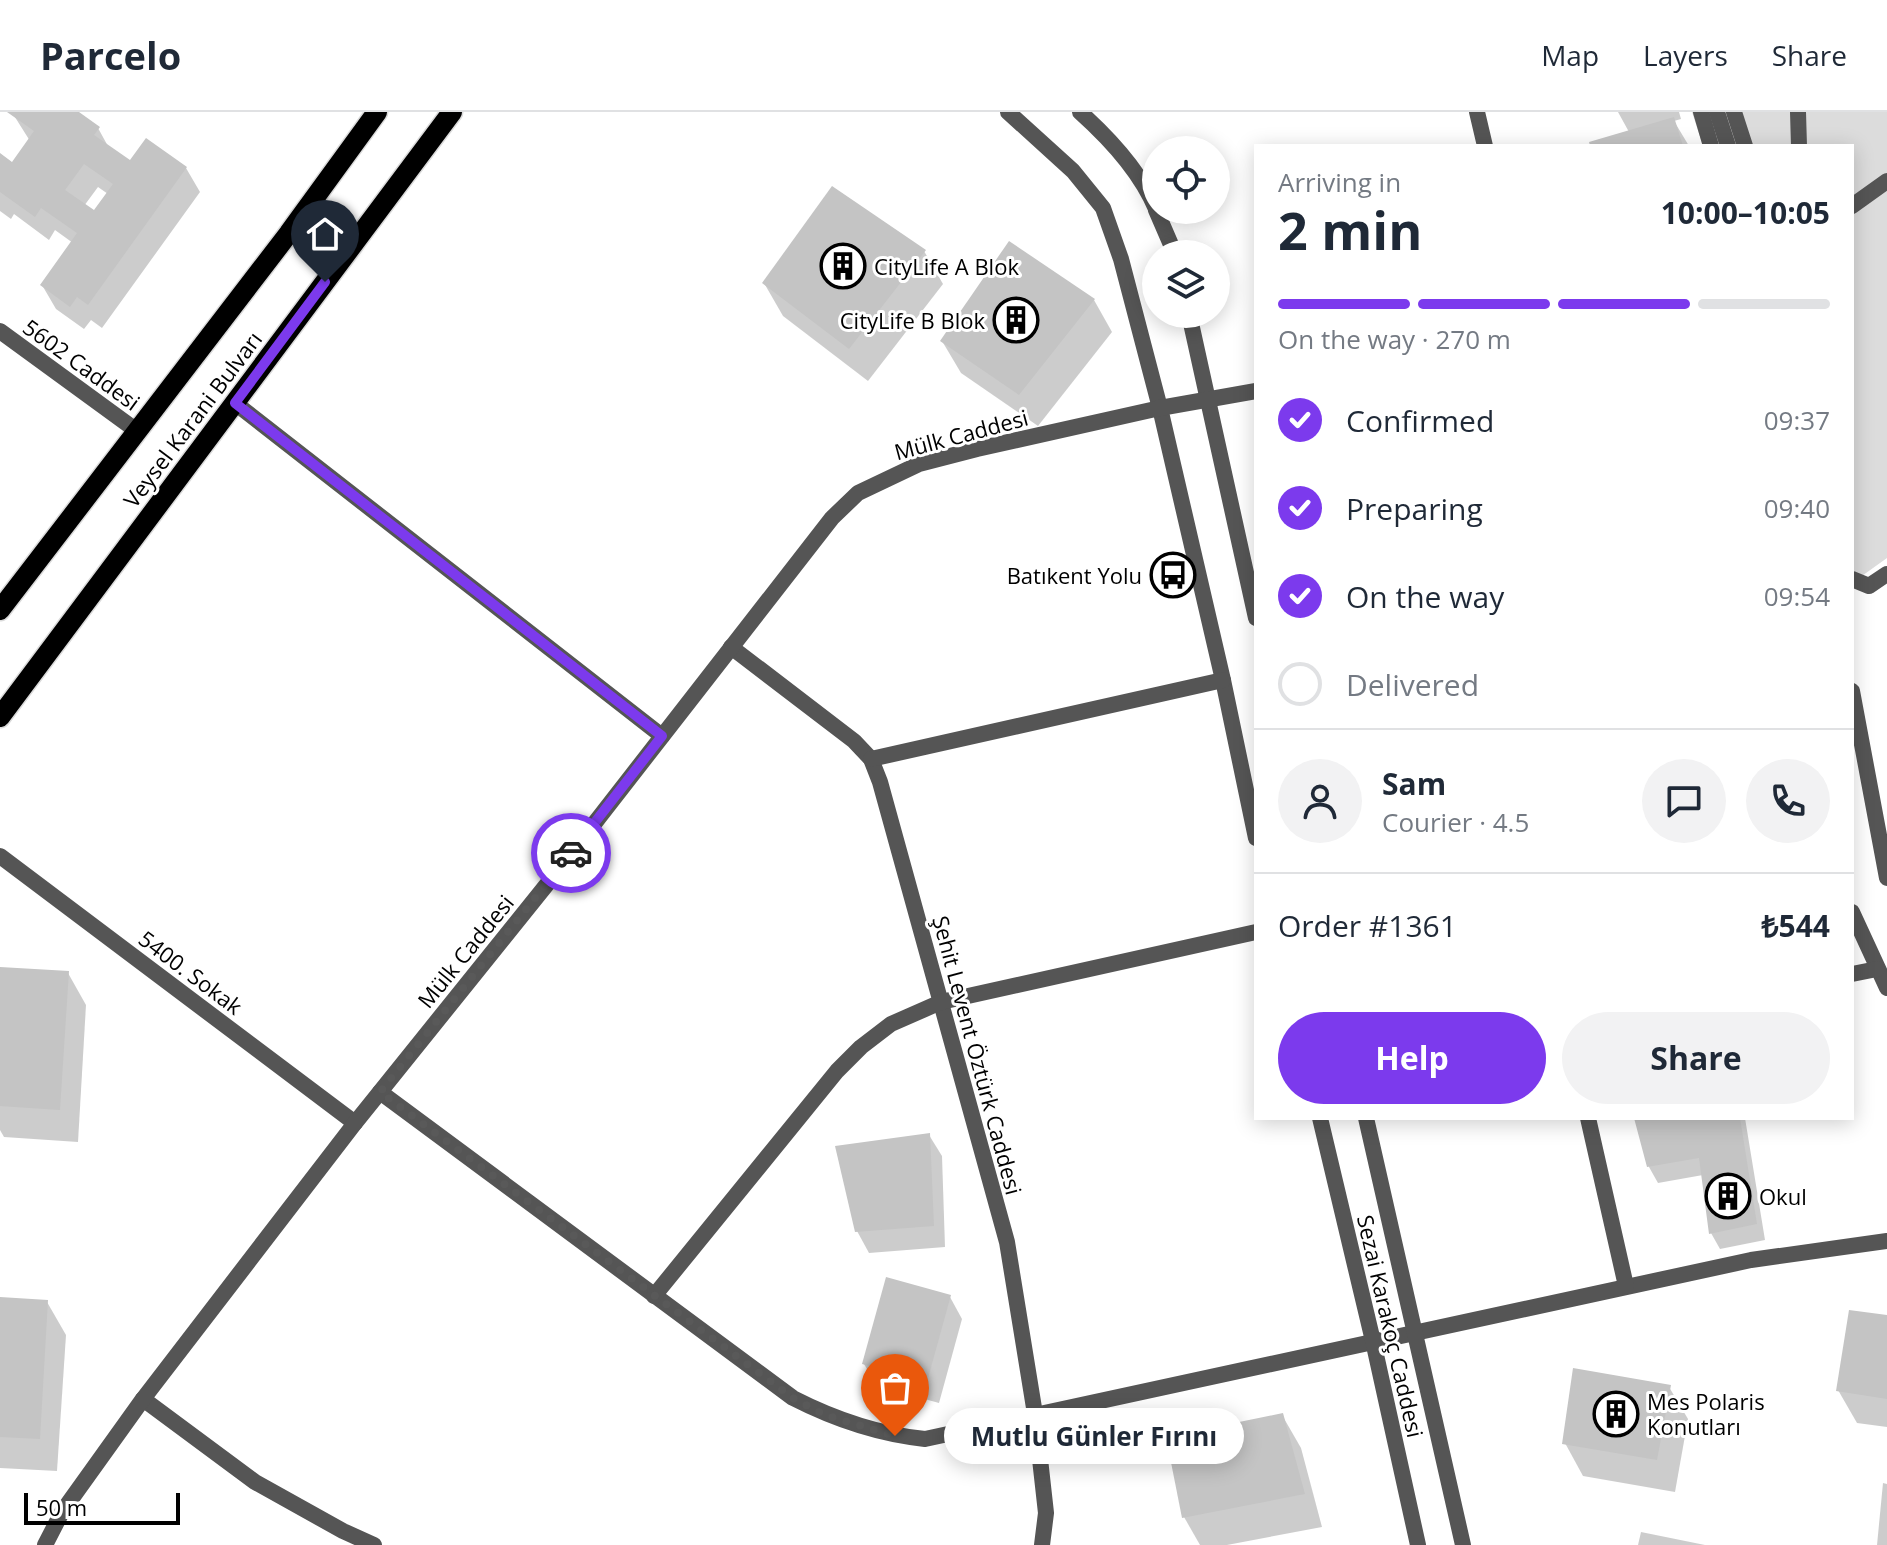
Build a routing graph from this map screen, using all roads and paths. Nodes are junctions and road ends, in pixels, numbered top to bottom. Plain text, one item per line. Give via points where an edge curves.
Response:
1 (377, 112) edge
2 (452, 112) edge
3 (1008, 112) edge
4 (1080, 112) edge
5 (1477, 112) edge
6 (1701, 112) edge
7 (1717, 112) edge
8 (1734, 112) edge
9 (1798, 112) edge
10 (1485, 144) edge
11 (1710, 144) edge
12 (1727, 144) edge
13 (1744, 144) edge
14 (1799, 144) edge
15 (1887, 181) edge
16 (1142, 184) edge
17 (1854, 205) edge
18 (1192, 328) edge
19 (0, 331) edge
20 (1254, 391) edge
21 (1208, 400) junction
22 (235, 403) junction
23 (1160, 408) junction
24 (137, 431) junction
25 (1887, 574) edge
26 (1854, 580) edge
27 (1254, 609) edge
28 (0, 610) edge
29 (731, 647) junction
30 (1223, 680) junction
31 (1854, 700) edge
32 (0, 717) edge
33 (662, 736) junction
34 (871, 759) junction
35 (1254, 828) edge
36 (1884, 838) edge
37 (0, 856) edge
38 (1887, 878) edge
39 (1854, 917) edge
40 (1254, 932) edge
41 (1877, 969) junction
42 (1854, 974) edge
43 (1887, 988) edge
44 (941, 1002) junction
45 (380, 1092) junction
46 (1320, 1120) edge
47 (1366, 1120) edge
48 (1588, 1120) edge
49 (355, 1123) junction
50 (1887, 1241) edge
51 (1626, 1286) junction
52 (654, 1296) junction
53 (1413, 1332) junction
54 (1373, 1341) junction
55 (143, 1399) junction
56 (1035, 1414) junction
57 (1457, 1519) junction
58 (45, 1545) edge
59 (374, 1545) edge
60 (1042, 1545) edge
61 (1418, 1545) edge
62 (1463, 1545) edge
63 (1470, 1545) edge

1 - 24 main road, Veysel Karani Bulvarı
2 - 22 main road, Veysel Karani Bulvarı
3 - 23 street via 1073,171 1103,208
4 - 16 street via 1103,132
5 - 10 street
6 - 11 street
7 - 12 street
8 - 13 street
9 - 14 street
15 - 17 street
18 - 21 street
19 - 24 street, 5602 Caddesi
20 - 21 street, Mülk Caddesi
21 - 23 street, Mülk Caddesi
21 - 27 street
22 - 32 main road, Veysel Karani Bulvarı
22 - 33 street
23 - 29 street, Mülk Caddesi via 919,464 858,493 832,518
23 - 30 street
24 - 28 main road, Veysel Karani Bulvarı
25 - 26 street via 1869,586
29 - 33 street, Mülk Caddesi
29 - 34 street, Şehit Levent Öztürk Caddesi
30 - 34 street
30 - 35 street
31 - 36 street
33 - 45 street, Mülk Caddesi
34 - 44 street, Şehit Levent Öztürk Caddesi
36 - 38 street
37 - 49 street, 5400. Sokak
39 - 41 street
40 - 44 street
41 - 42 street
41 - 43 street
44 - 52 street via 891,1024 837,1071
44 - 56 street, Şehit Levent Öztürk Caddesi via 1007,1242
45 - 49 street, Mülk Caddesi
45 - 52 street
46 - 54 street, Sezai Karakoç Caddesi
47 - 53 street
48 - 51 street
49 - 55 street, Mülk Caddesi
50 - 51 street via 1751,1260
51 - 53 street
52 - 56 street via 793,1398 863,1428 925,1439
53 - 54 street
53 - 57 street
54 - 56 street
54 - 61 street, Sezai Karakoç Caddesi
55 - 58 street, Mülk Caddesi via 62,1512
55 - 59 street via 255,1482
56 - 60 street, Şehit Levent Öztürk Caddesi via 1046,1513
57 - 62 street
57 - 63 street

